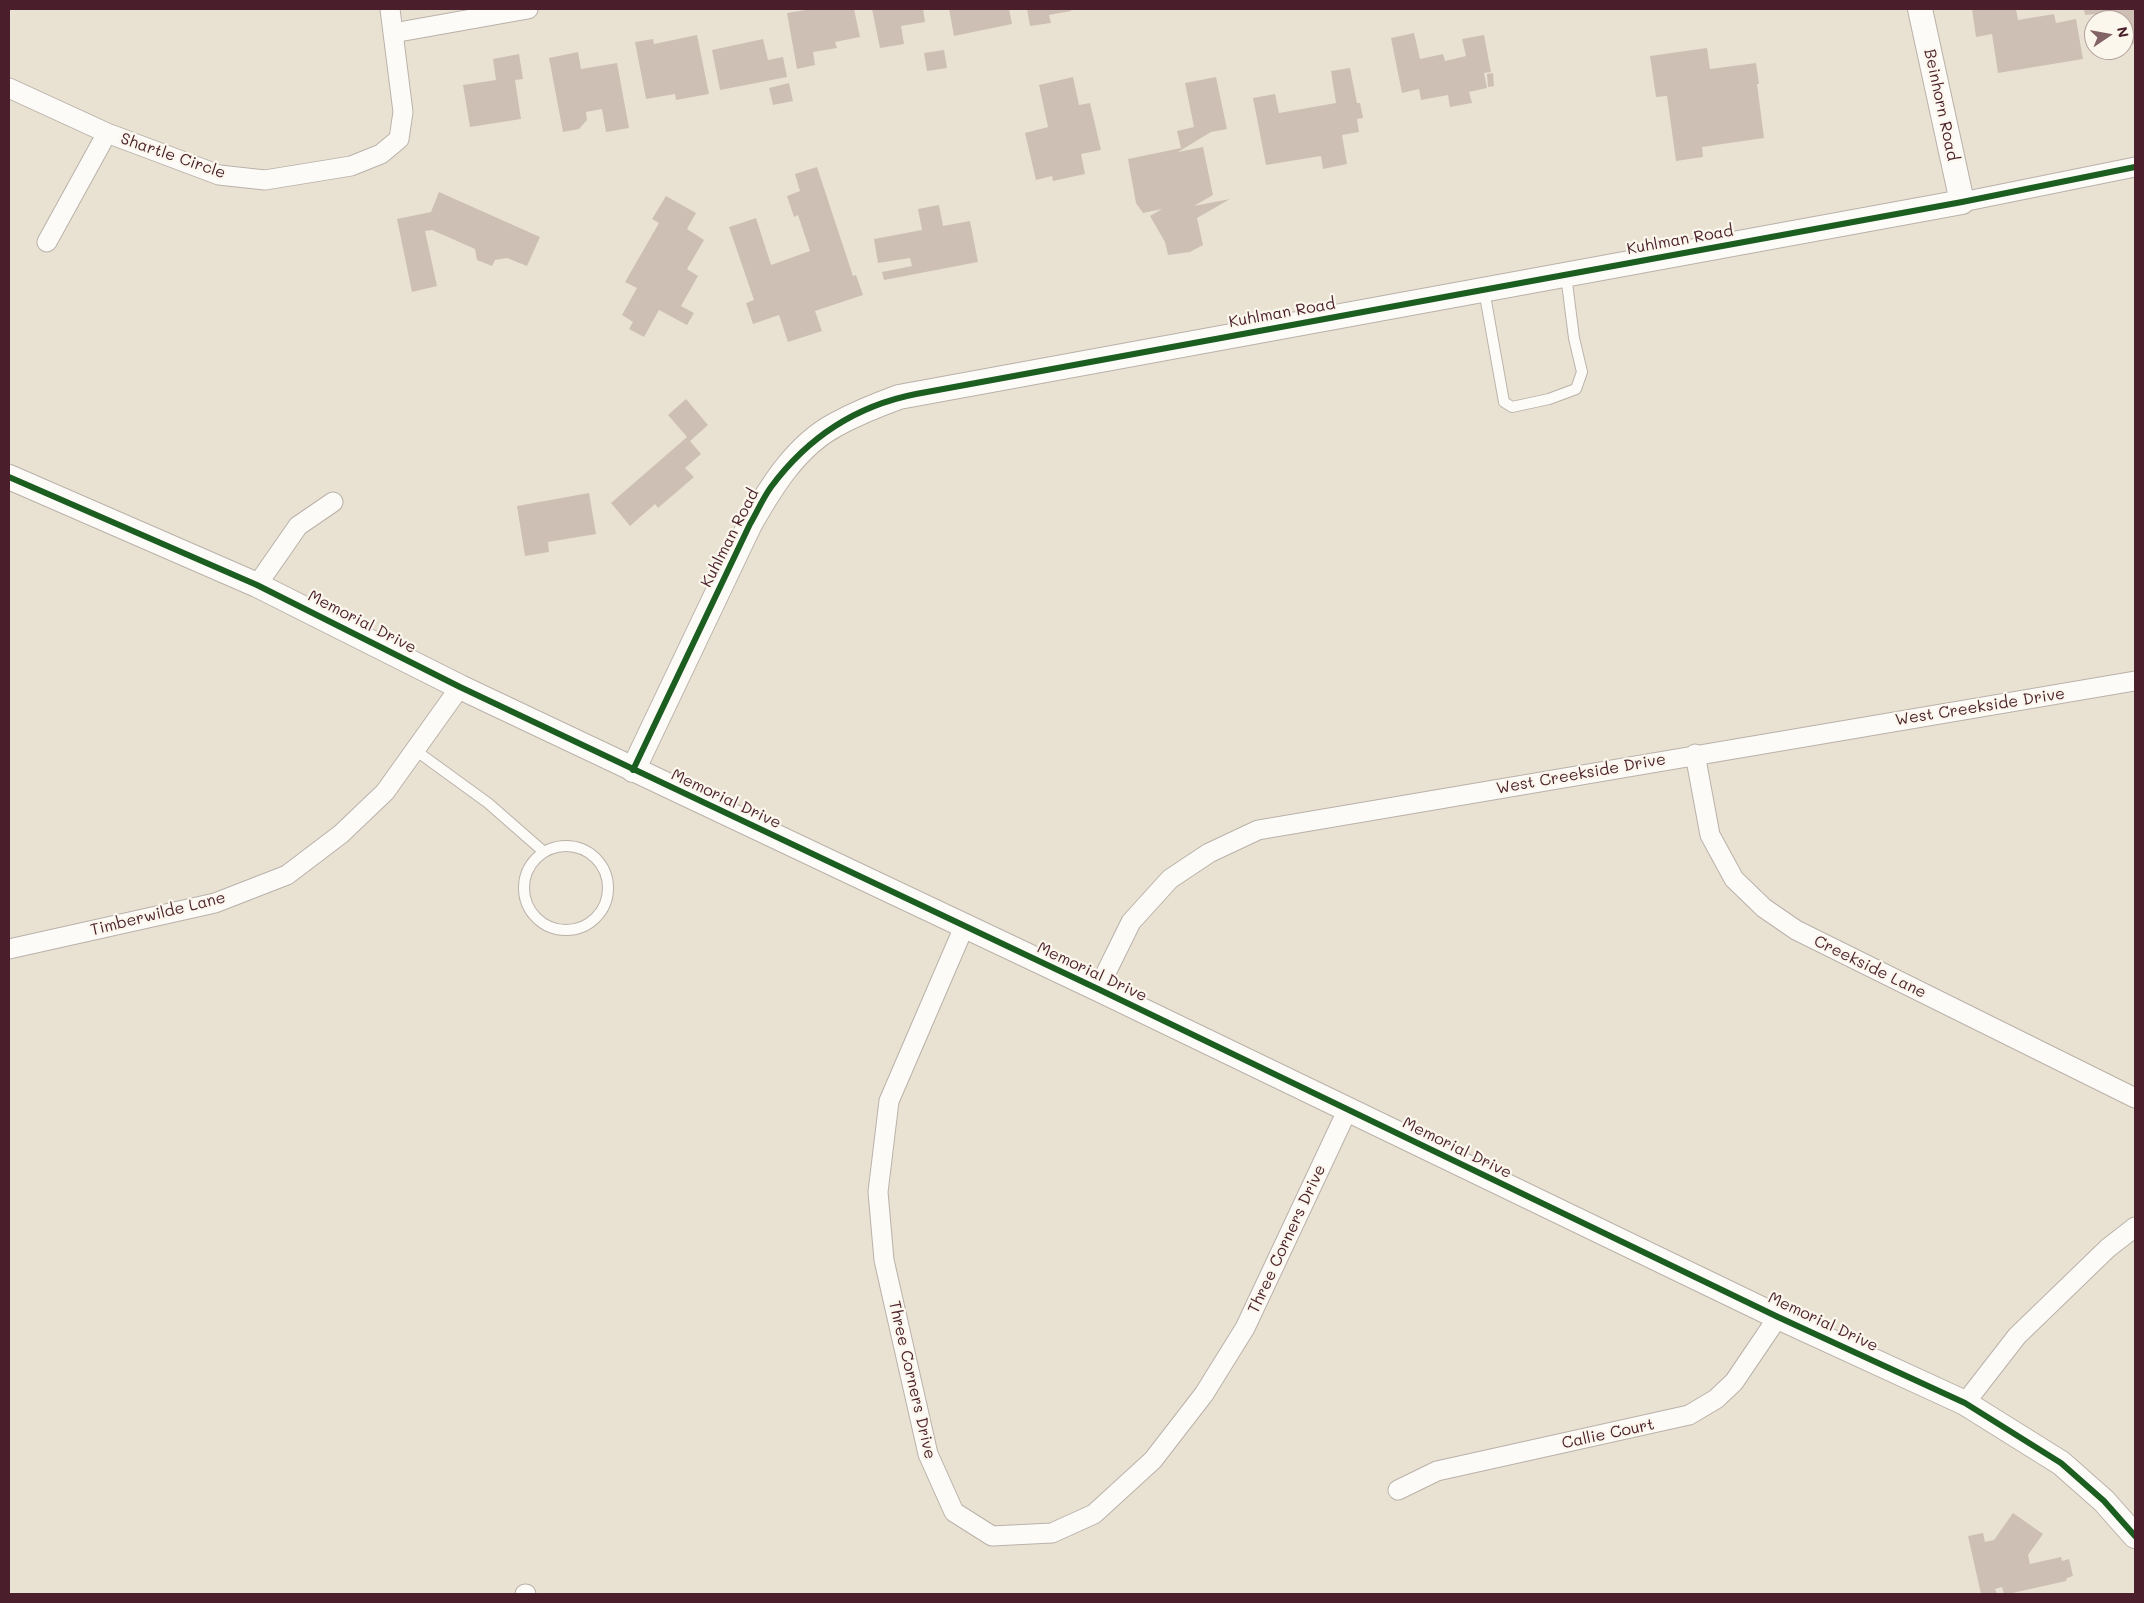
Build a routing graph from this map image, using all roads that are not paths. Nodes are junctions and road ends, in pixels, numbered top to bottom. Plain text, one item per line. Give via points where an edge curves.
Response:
1 (390, 9) edge
2 (528, 9) edge
3 (1920, 9) edge
4 (393, 34) junction
5 (9, 88) edge
6 (107, 133) junction
7 (2135, 167) edge
8 (1962, 202) junction
9 (47, 242) dead end
10 (1566, 274) junction
11 (1484, 290) junction
12 (9, 477) edge
13 (333, 502) dead end
14 (257, 585) junction
15 (2135, 681) edge
16 (460, 687) junction
17 (415, 750) junction
18 (1695, 754) junction
19 (633, 770) junction
20 (544, 852) junction
21 (964, 927) junction
22 (9, 949) edge
23 (1098, 989) junction
24 (2135, 1098) edge
25 (1347, 1110) junction
26 (2135, 1227) edge
27 (1778, 1317) junction
28 (1965, 1403) junction
29 (1398, 1490) dead end
30 (2135, 1536) edge

1 - 4 street, Shartle Circle
2 - 4 street
3 - 8 street, Beinhorn Road
4 - 6 street, Shartle Circle via 403,112 399,139 381,154 351,166 265,180 219,175
5 - 6 street, Shartle Circle
6 - 9 street, Shartle Circle
7 - 8 street, Kuhlman Road
8 - 10 street, Kuhlman Road
10 - 11 street, Kuhlman Road
10 - 11 lane via 1582,372 1576,390 1512,407 1504,402
11 - 19 street, Kuhlman Road via 899,397 833,426 810,442 767,495 750,524
12 - 14 street, Memorial Drive
13 - 14 street via 298,526
14 - 16 street, Memorial Drive
15 - 18 street, West Creekside Drive
16 - 17 street, Timberwilde Lane
16 - 19 street, Memorial Drive
17 - 20 lane via 488,803
17 - 22 street, Timberwilde Lane via 385,792 342,834 287,875 215,903
18 - 23 street, West Creekside Drive via 1258,830 1208,852 1170,879 1130,922
18 - 24 street, Creekside Lane via 1710,835 1734,879 1764,908 1796,930
19 - 21 street, Memorial Drive
20 - 20 lane via 533,862 527,874 524,886 526,900 540,922 552,928 579,929 601,912 607,899 605,871 586,850 572,846
21 - 23 street, Memorial Drive
21 - 25 street, Three Corners Drive via 889,1101 878,1192 884,1260 928,1454 954,1512 992,1536 1052,1533 1094,1514 1153,1460 1204,1394 1245,1328
23 - 25 street, Memorial Drive
25 - 27 street, Memorial Drive
26 - 28 street via 2108,1248 2017,1336
27 - 28 street, Memorial Drive
27 - 29 street, Callie Court via 1734,1382 1716,1399 1689,1416 1437,1471
28 - 30 street, Memorial Drive via 2061,1463 2104,1501

